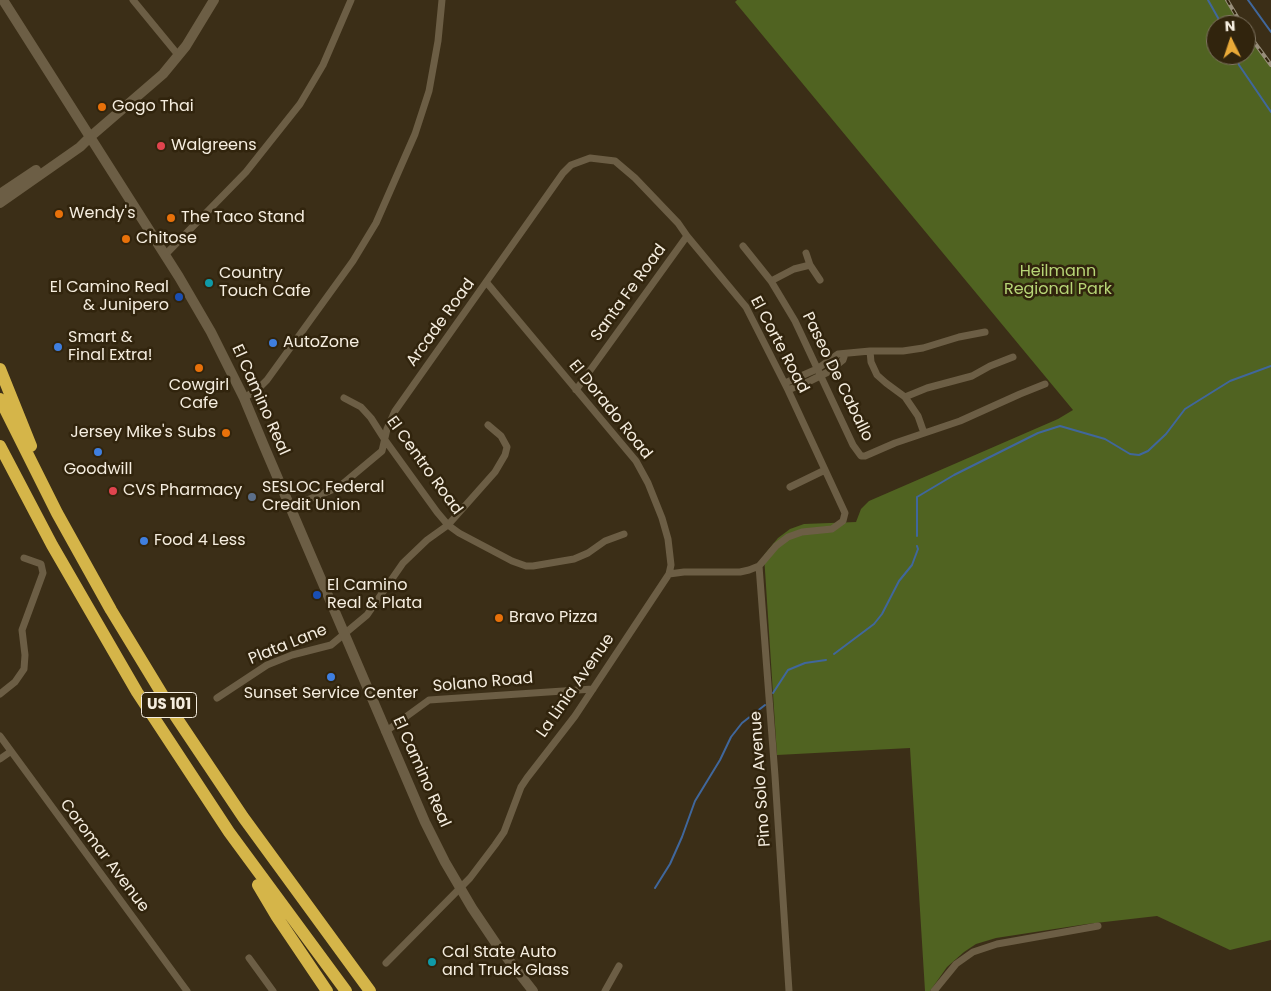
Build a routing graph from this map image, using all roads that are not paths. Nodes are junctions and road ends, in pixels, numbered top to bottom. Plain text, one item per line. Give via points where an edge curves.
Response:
1 (3, 0) edge
2 (133, 0) edge
3 (214, 0) edge
4 (351, 0) edge
5 (442, 0) edge
6 (179, 56) junction
7 (90, 137) junction
8 (615, 161) joint
9 (0, 194) edge
10 (0, 203) edge
11 (687, 236) junction
12 (743, 246) dead end
13 (806, 252) dead end
14 (165, 255) junction
15 (810, 265) junction
16 (820, 280) dead end
17 (771, 281) junction
18 (487, 283) junction
19 (985, 332) dead end
20 (870, 351) junction
21 (1013, 357) dead end
22 (0, 369) edge
23 (819, 373) junction
24 (1045, 384) dead end
25 (786, 387) junction
26 (576, 390) junction
27 (905, 397) junction
28 (244, 398) junction
29 (344, 398) dead end
30 (0, 399) edge
31 (488, 425) dead end
32 (924, 433) junction
33 (385, 440) junction
34 (0, 446) edge
35 (825, 470) junction
36 (790, 487) dead end
37 (290, 507) junction
38 (57, 514) junction
39 (448, 525) junction
40 (624, 534) dead end
41 (24, 558) dead end
42 (759, 566) junction
43 (669, 574) junction
44 (344, 635) junction
45 (593, 689) junction
46 (0, 694) edge
47 (217, 698) dead end
48 (385, 732) junction
49 (0, 736) edge
50 (10, 752) junction
51 (0, 759) edge
52 (229, 832) junction
53 (459, 887) junction
54 (1098, 926) dead end
55 (249, 958) dead end
56 (386, 963) dead end
57 (619, 966) dead end
58 (187, 991) edge
59 (273, 991) edge
60 (327, 991) edge
61 (346, 991) edge
62 (370, 991) edge
63 (533, 991) edge
64 (605, 991) edge
65 (789, 991) edge
66 (934, 991) edge

1 - 7 main road, El Camino Real
2 - 6 street
3 - 6 main road
4 - 14 street via 323,65 300,104 246,172
5 - 28 street via 429,91 416,134 376,223 353,261 267,380
6 - 7 main road via 139,96
7 - 9 main road
7 - 10 main road
7 - 14 main road, El Camino Real
8 - 11 street, El Corte Road via 635,178
8 - 18 street, Arcade Road via 590,158 571,165
11 - 25 street, El Corte Road via 746,307
11 - 26 street, Santa Fe Road
12 - 17 street, Paseo De Caballo
13 - 15 street
14 - 28 main road, El Camino Real via 206,323
15 - 16 street
15 - 17 street
17 - 23 street, Paseo De Caballo via 795,321
18 - 26 street, El Dorado Road
18 - 33 street, Arcade Road via 394,411
19 - 20 street via 923,348
20 - 23 street via 845,354 843,360
20 - 27 street via 877,374
21 - 27 street via 972,376
22 - 38 highway
23 - 25 street
23 - 32 street, Paseo De Caballo via 860,456
24 - 32 street, Paseo De Caballo
25 - 35 street, El Corte Road
26 - 43 street, El Dorado Road via 642,471 668,540
27 - 32 street via 918,416
28 - 37 main road, El Camino Real
29 - 33 street, El Centro Road via 366,412
30 - 38 highway, US 101
31 - 39 street, Plata Lane via 504,440 507,447 505,455 489,480
33 - 37 street, Arcade Road via 382,451 338,487
33 - 39 street, El Centro Road
34 - 52 highway, US 101 via 101,632
35 - 36 street
35 - 42 street, El Corte Road via 845,513 844,518 832,528 788,536
37 - 44 main road, El Camino Real
38 - 62 highway, US 101 via 197,750
39 - 40 street, El Centro Road via 526,566 574,559
39 - 44 street, Plata Lane via 403,563 367,615
41 - 46 street via 41,564 43,573 22,630 24,669 19,678
42 - 43 street via 740,572
42 - 65 street, Pino Solo Avenue
43 - 45 street, La Linia Avenue
44 - 47 street, Plata Lane via 332,646 267,665
44 - 48 main road, El Camino Real
45 - 48 street, Solano Road via 429,700
45 - 53 street, La Linia Avenue via 526,778 504,832 477,870
48 - 53 main road, El Camino Real via 425,822
49 - 50 street, Coromar Avenue
50 - 51 street
50 - 58 street, Coromar Avenue
52 - 60 highway via 277,917
52 - 61 highway, US 101
53 - 56 street, La Linia Avenue
53 - 63 main road, El Camino Real via 497,945
54 - 66 street via 997,944 973,952 956,964
55 - 59 street
57 - 64 street

